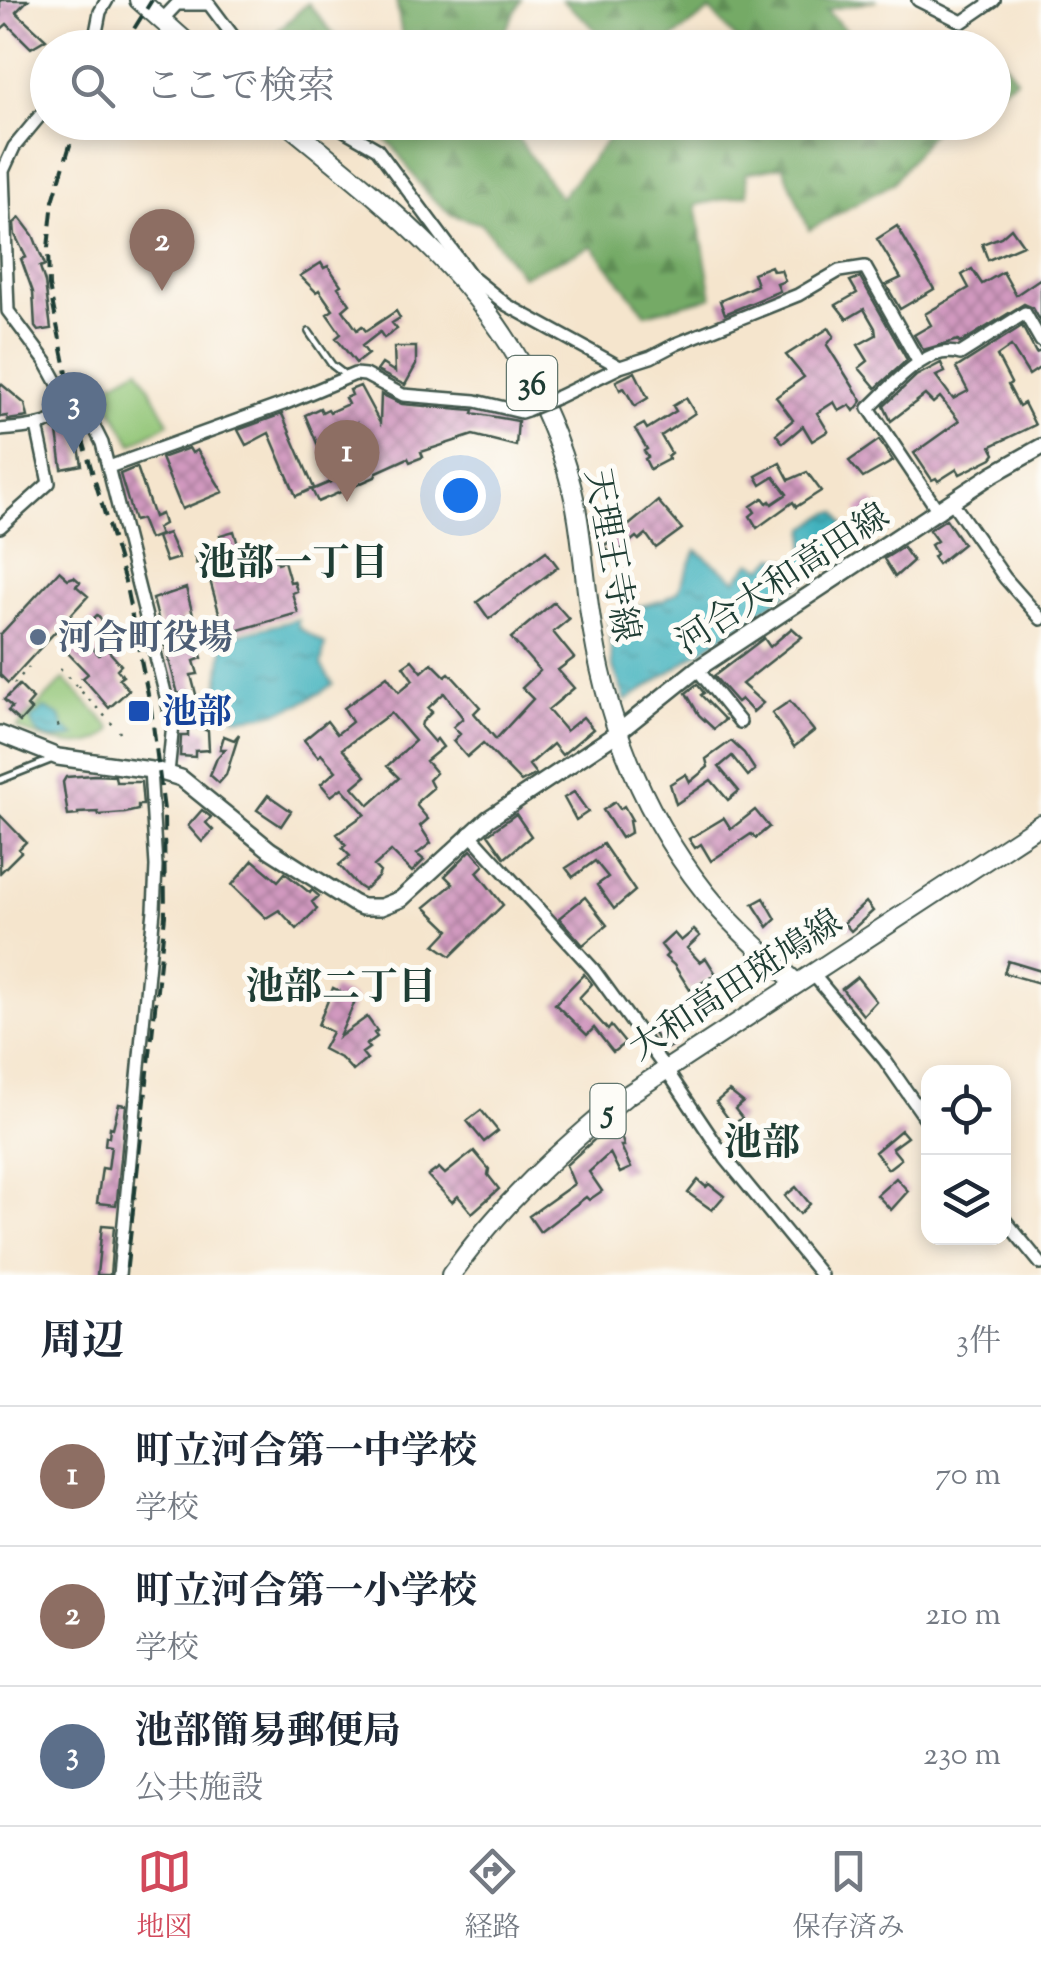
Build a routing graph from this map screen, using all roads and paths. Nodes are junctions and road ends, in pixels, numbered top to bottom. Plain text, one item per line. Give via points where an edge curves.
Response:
1 (107, 0) edge
2 (139, 0) edge
3 (918, 0) edge
4 (994, 0) edge
5 (162, 21) junction
6 (96, 30) edge
7 (173, 30) edge
8 (228, 30) edge
9 (30, 128) edge
10 (307, 140) edge
11 (363, 140) edge
12 (309, 332) dead end
13 (1041, 341) edge
14 (919, 363) junction
15 (620, 368) junction
16 (346, 376) junction
17 (72, 402) junction
18 (37, 426) junction
19 (0, 430) edge
20 (1041, 447) edge
21 (109, 467) junction
22 (945, 507) junction
23 (0, 528) edge
24 (1041, 620) edge
25 (29, 667) dead end
26 (60, 669) dead end
27 (697, 669) junction
28 (82, 677) dead end
29 (14, 684) dead end
30 (79, 690) junction
31 (65, 722) dead end
32 (740, 722) dead end
33 (57, 726) dead end
34 (118, 731) dead end
35 (0, 734) edge
36 (616, 734) junction
37 (58, 756) junction
38 (150, 770) junction
39 (168, 773) junction
40 (0, 780) edge
41 (1041, 824) edge
42 (469, 833) junction
43 (804, 978) junction
44 (665, 1068) junction
45 (921, 1112) edge
46 (1011, 1228) edge
47 (1041, 1264) edge
48 (118, 1275) edge
49 (451, 1275) edge
50 (821, 1275) edge

1 - 6 street
2 - 5 main road
3 - 4 street via 962,22
5 - 7 main road
5 - 8 street via 177,4 209,4
9 - 17 street via 3,170 8,311
10 - 36 main road, 天理王寺線 / 36 via 455,270 532,384 570,480
11 - 15 street via 377,148 472,276 532,320
12 - 16 lane
13 - 14 street via 1025,312 960,354 949,351
14 - 15 street via 864,267 840,271 798,295
14 - 22 street via 869,408
15 - 16 street, bridge via 521,412 403,394 366,375
16 - 21 street
17 - 18 street via 65,415
17 - 21 street via 84,407
18 - 19 street
18 - 23 street via 49,484
20 - 22 main road, 河合大和高田線
21 - 39 street via 173,724
22 - 24 street
22 - 27 main road, 河合大和高田線
25 - 29 path
26 - 30 path
27 - 32 street
27 - 36 main road, 河合大和高田線
28 - 30 path
30 - 34 path
31 - 33 path
35 - 37 main road, 河合大和高田線
36 - 42 main road, 河合大和高田線
36 - 43 main road, 天理王寺線 / 36 via 680,859 734,924
37 - 38 main road, 河合大和高田線
37 - 40 lane
38 - 39 main road, 河合大和高田線
38 - 48 street via 154,910
39 - 42 main road, 河合大和高田線 via 191,784 270,850 362,907 400,899
41 - 43 main road, 大和高田斑鳩線 / 5
42 - 44 street via 593,970
43 - 44 main road, 大和高田斑鳩線 / 5
43 - 45 street via 884,1059
44 - 49 main road, 大和高田斑鳩線 / 5 via 579,1134 497,1216
44 - 50 street via 726,1159
46 - 47 street

